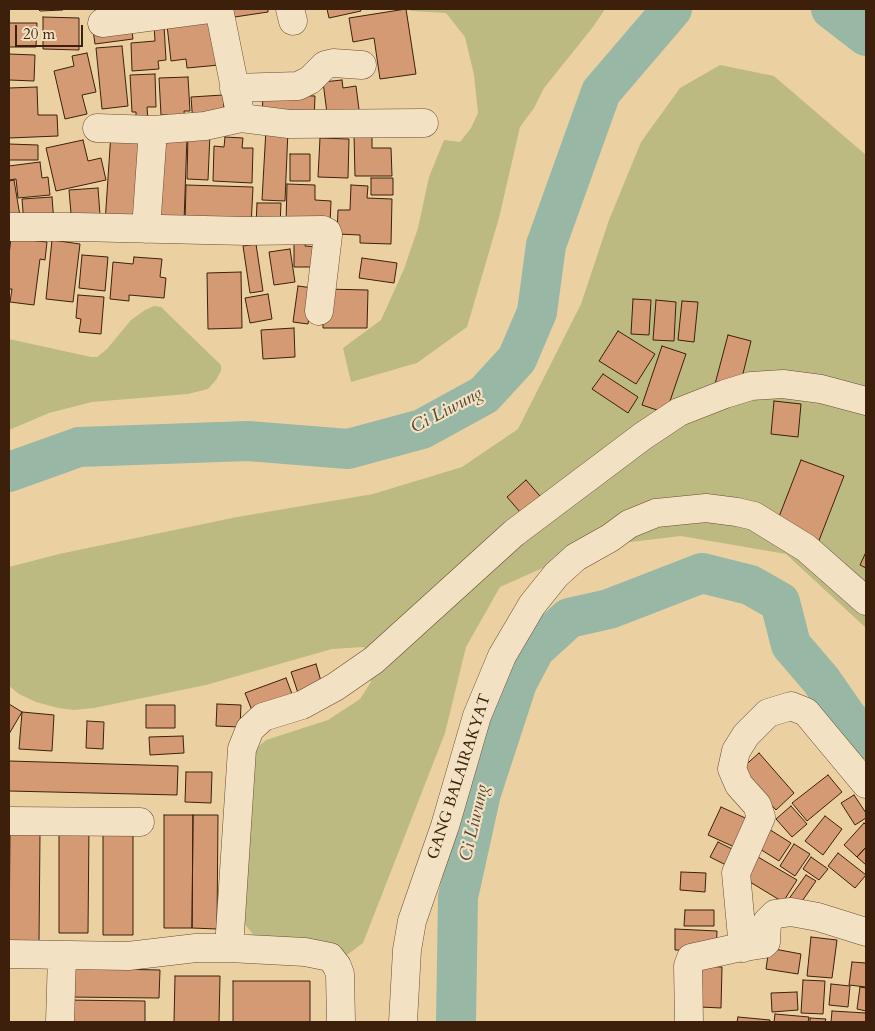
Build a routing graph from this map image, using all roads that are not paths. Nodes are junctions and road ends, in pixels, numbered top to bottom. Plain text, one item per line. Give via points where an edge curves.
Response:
1 (209, 9) edge
2 (219, 9) edge
3 (102, 23) dead end
4 (362, 65) dead end
5 (234, 88) junction
6 (241, 118) junction
7 (424, 123) dead end
8 (97, 128) dead end
9 (153, 130) junction
10 (9, 227) edge
11 (146, 229) junction
12 (319, 311) dead end
13 (866, 401) edge
14 (866, 601) edge
15 (866, 784) edge
16 (9, 821) edge
17 (140, 822) dead end
18 (866, 932) edge
19 (229, 948) junction
20 (743, 948) junction
21 (9, 954) edge
22 (62, 955) junction
23 (60, 1022) edge
24 (341, 1022) edge
25 (403, 1022) edge
26 (689, 1022) edge

1 - 3 street
2 - 5 street
4 - 5 street via 325,65 310,80 298,86
5 - 6 street
6 - 7 street via 289,124
6 - 9 street via 205,126
8 - 9 street
9 - 11 street
10 - 11 street
11 - 12 street via 323,230 327,232
13 - 19 street via 821,389 783,384 751,386 679,412 514,533 374,660 302,705 263,717 250,729 242,750
14 - 25 street, GANG BALAIRAKYAT via 806,548 754,516 706,508 656,513 630,524 576,557 556,575 532,605 502,656 477,716 445,826 412,921
15 - 20 street via 806,712 791,706 768,713 746,736 736,751 732,769 739,785 757,804 760,818 736,873
16 - 17 street
18 - 20 street via 818,917 791,912 775,914 767,922 766,942 761,946
19 - 22 street via 196,948 128,956
19 - 24 street via 306,952 330,957 340,974
20 - 26 street via 691,958 688,966
21 - 22 street
22 - 23 street

